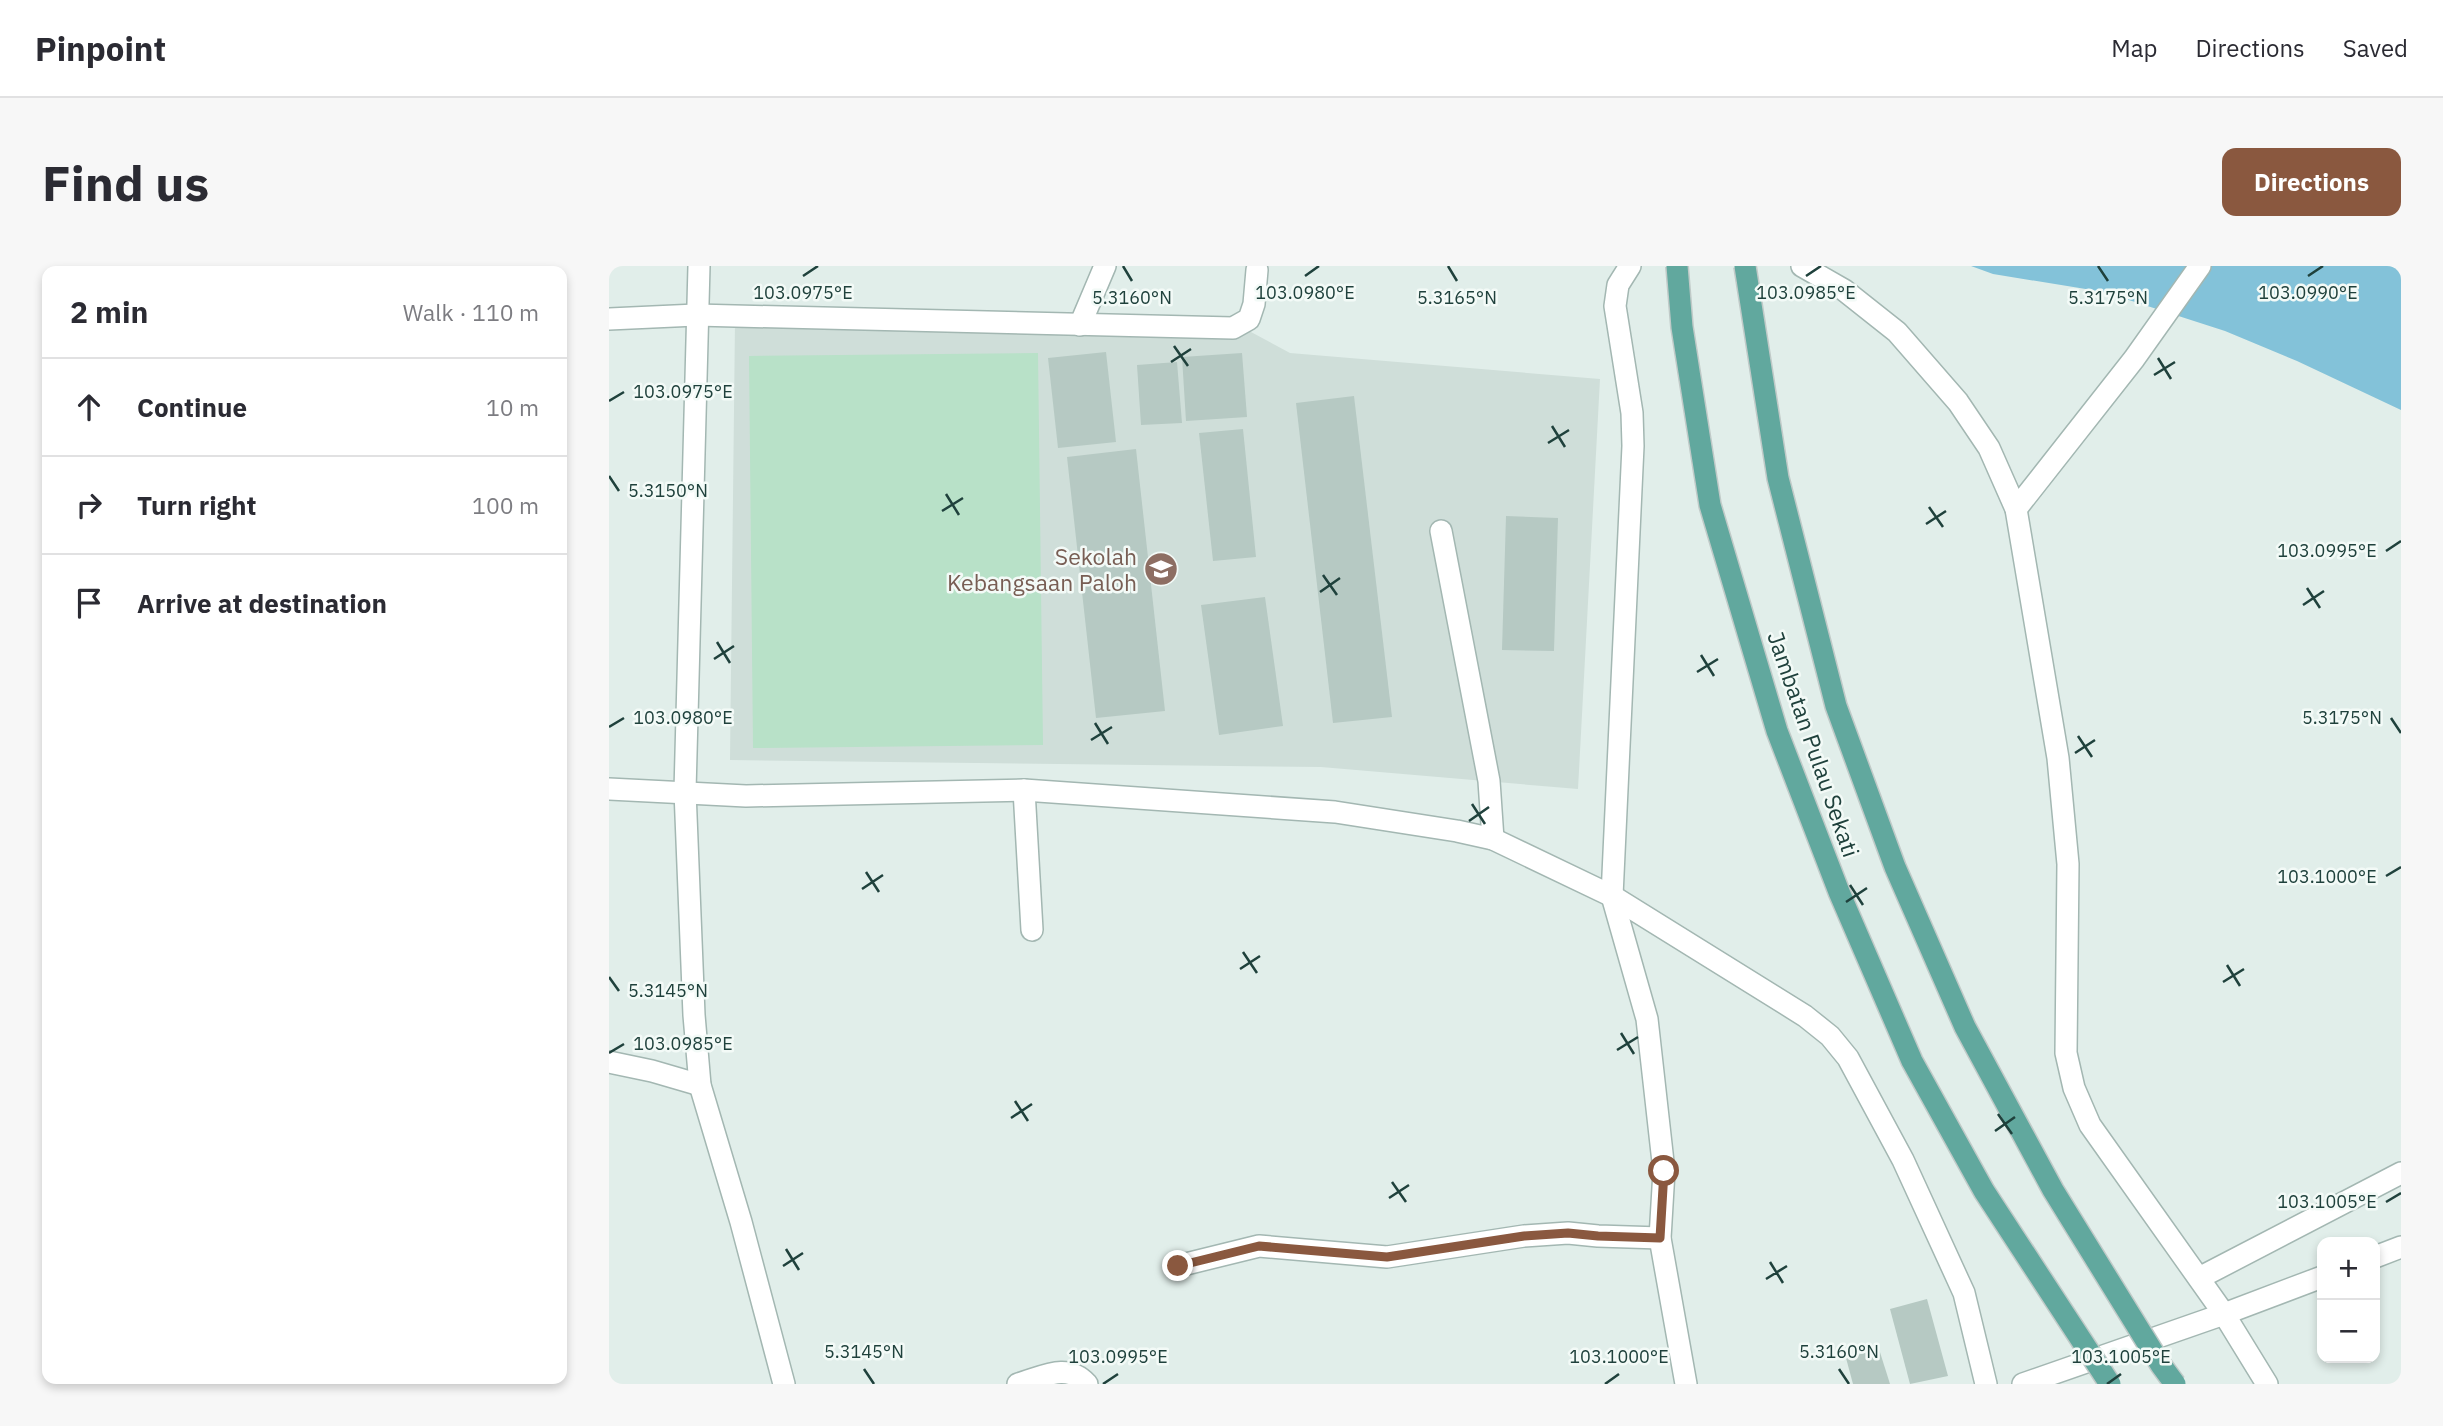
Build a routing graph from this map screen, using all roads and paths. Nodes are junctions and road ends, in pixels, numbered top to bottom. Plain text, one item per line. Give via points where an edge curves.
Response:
1 (699, 266) edge
2 (1105, 266) edge
3 (1630, 266) edge
4 (1677, 266) edge
5 (1745, 266) edge
6 (1802, 266) edge
7 (2200, 266) edge
8 (1257, 270) dead end
9 (697, 315) junction
10 (609, 319) edge
11 (1080, 325) junction
12 (2016, 509) junction
13 (1441, 531) dead end
14 (609, 789) edge
15 (1024, 790) junction
16 (685, 791) junction
17 (1493, 839) junction
18 (1612, 896) junction
19 (1032, 930) dead end
20 (609, 1062) edge
21 (700, 1085) junction
22 (2401, 1173) edge
23 (1660, 1238) junction
24 (2401, 1247) edge
25 (2380, 1255) edge
26 (1178, 1266) dead end
27 (2199, 1278) junction
28 (2317, 1279) edge
29 (2224, 1314) junction
30 (784, 1384) edge
31 (1018, 1384) edge
32 (1087, 1384) edge
33 (1686, 1384) edge
34 (1986, 1384) edge
35 (2023, 1384) edge
36 (2110, 1384) edge
37 (2175, 1384) edge
38 (2267, 1384) edge

1 - 9 street
2 - 11 street
3 - 18 street via 1618,285 1615,306 1633,446
4 - 36 main road, Jambatan Pulau Sekati, bridge via 1710,505 1777,731 1829,867 1912,1061 1984,1191
5 - 37 main road, Jambatan Pulau Sekati, bridge via 1782,491 1836,706 1895,867 1965,1027 2021,1132
6 - 12 street via 1845,290 1897,332 1958,402 1989,448
7 - 12 street via 2134,359
8 - 11 street via 1249,319 1233,328
9 - 10 street
9 - 11 street
9 - 16 street
12 - 27 street via 2057,758 2068,864 2066,1053 2074,1088 2090,1125
13 - 17 street via 1489,781
14 - 16 street
15 - 16 street via 746,796
15 - 17 street via 1335,811
15 - 19 street
16 - 21 street
17 - 18 street
18 - 23 street via 1647,1019 1664,1171
18 - 34 street via 1805,1016 1848,1058 1903,1160 1964,1293
20 - 21 street
21 - 30 street
22 - 27 street
23 - 26 street via 1535,1235 1387,1257 1259,1246
23 - 33 street
24 - 25 street
27 - 29 street
28 - 29 street
29 - 35 street
29 - 38 street
31 - 32 street via 1062,1371 1077,1373

